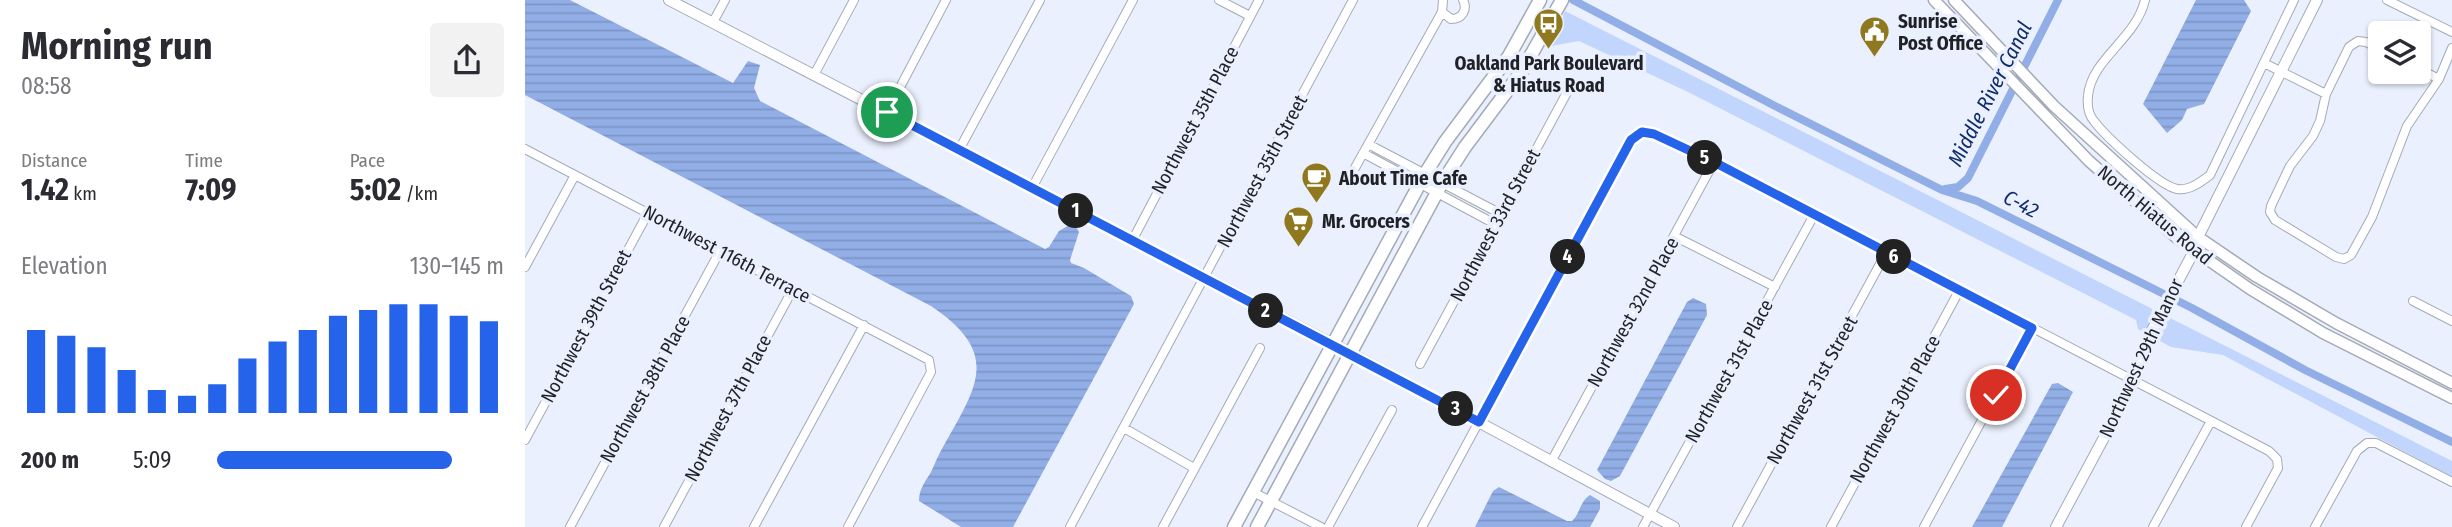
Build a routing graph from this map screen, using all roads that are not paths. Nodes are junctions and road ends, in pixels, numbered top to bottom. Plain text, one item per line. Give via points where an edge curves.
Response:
1 (669, 0) edge
2 (725, 0) edge
3 (854, 0) edge
4 (946, 0) edge
5 (1040, 0) edge
6 (1133, 0) edge
7 (1219, 0) edge
8 (1259, 0) edge
9 (1353, 0) edge
10 (1443, 0) edge
11 (1463, 0) edge
12 (1562, 0) edge
13 (1934, 0) edge
14 (1954, 0) edge
15 (2145, 0) edge
16 (2294, 0) edge
17 (2317, 0) edge
18 (2387, 0) edge
19 (1538, 5) edge
20 (1442, 12) junction
21 (1250, 16) junction
22 (713, 22) junction
23 (2452, 33) edge
24 (2368, 43) edge
25 (2452, 48) edge
26 (2264, 63) junction
27 (2282, 71) junction
28 (814, 75) junction
29 (2431, 75) edge
30 (2439, 79) junction
31 (1570, 87) dead end
32 (2326, 94) junction
33 (887, 112) junction
34 (1368, 144) junction
35 (525, 149) edge
36 (959, 150) junction
37 (1363, 153) junction
38 (1714, 162) junction
39 (575, 175) junction
40 (1351, 175) dead end
41 (1422, 179) junction
42 (1032, 188) junction
43 (1440, 188) junction
44 (648, 213) junction
45 (1501, 214) junction
46 (1814, 215) junction
47 (1495, 225) junction
48 (1674, 236) junction
49 (2199, 237) junction
50 (1132, 241) junction
51 (720, 251) junction
52 (2194, 251) junction
53 (1886, 253) junction
54 (525, 267) edge
55 (1205, 278) junction
56 (1775, 287) junction
57 (793, 289) junction
58 (1959, 291) junction
59 (2413, 301) dead end
60 (2452, 321) edge
61 (864, 325) junction
62 (2032, 328) junction
63 (1333, 344) junction
64 (1260, 348) dead end
65 (1350, 353) junction
66 (1420, 364) dead end
67 (2133, 381) junction
68 (2452, 383) edge
69 (2452, 398) edge
70 (1392, 411) dead end
71 (2211, 421) junction
72 (1479, 422) junction
73 (1124, 428) junction
74 (525, 440) edge
75 (1551, 462) junction
76 (1194, 468) junction
77 (2452, 482) edge
78 (1253, 492) junction
79 (1271, 501) junction
80 (1650, 514) junction
81 (851, 526) edge
82 (570, 527) edge
83 (664, 527) edge
84 (754, 527) edge
85 (1070, 527) edge
86 (1163, 527) edge
87 (1234, 527) edge
88 (1257, 527) edge
89 (1321, 527) edge
90 (1328, 527) edge
91 (1423, 527) edge
92 (1643, 527) edge
93 (1674, 527) edge
94 (1737, 527) edge
95 (1831, 527) edge
96 (1924, 527) edge
97 (2056, 527) edge
98 (2153, 527) edge
99 (2246, 527) edge
100 (2315, 527) edge

1 - 22 street
2 - 22 street
3 - 28 street
4 - 33 street
5 - 36 street
6 - 42 street
7 - 21 street
8 - 21 street, Northwest 35th Place
9 - 55 street, Northwest 35th Street
10 - 20 street
11 - 20 street via 1465,9 1458,18
12 - 43 main road via 1522,71
13 - 52 main road, North Hiatus Road via 2089,161
14 - 49 main road, North Hiatus Road via 2064,115
15 - 26 street via 2131,32 2091,82 2088,111 2094,122 2163,184 2179,190 2199,184 2210,174
16 - 26 street
17 - 27 street, Northwest 29th Manor
18 - 23 street
19 - 41 main road via 1509,56
20 - 34 street
21 - 50 street, Northwest 35th Place
22 - 28 street
24 - 32 street via 2358,41 2349,47
25 - 30 street
26 - 27 street
27 - 32 street
27 - 49 street, Northwest 29th Manor
28 - 33 street
29 - 30 street
30 - 32 street via 2407,126 2372,217 2351,255 2344,259 2275,220 2270,212 2290,166 2320,121
31 - 45 street, Northwest 33rd Street
33 - 36 street
34 - 37 street
34 - 41 street
35 - 39 street, Northwest 116th Terrace
36 - 42 street
37 - 40 street
37 - 41 street
38 - 46 street
38 - 48 street, Northwest 32nd Place
38 - 72 street via 1654,134 1642,132 1631,140
39 - 44 street, Northwest 116th Terrace
39 - 54 street
41 - 43 street
41 - 63 main road
42 - 50 street
43 - 45 street
43 - 47 street
43 - 65 main road
44 - 51 street, Northwest 116th Terrace
44 - 74 street, Northwest 39th Street
45 - 47 street, Northwest 33rd Street
46 - 53 street
46 - 56 street, Northwest 31st Place
47 - 66 street, Northwest 33rd Street
48 - 56 street
48 - 75 street, Northwest 32nd Place
49 - 52 street, Northwest 29th Manor
49 - 68 main road, North Hiatus Road via 2336,323
50 - 55 street
51 - 57 street, Northwest 116th Terrace
51 - 82 street, Northwest 38th Place
52 - 67 street, Northwest 29th Manor via 2162,309
52 - 69 main road, North Hiatus Road via 2323,333
53 - 58 street
53 - 94 street, Northwest 31st Street
55 - 63 street
55 - 73 street, Northwest 35th Street
56 - 80 street, Northwest 31st Place
57 - 61 street, Northwest 116th Terrace
57 - 83 street, Northwest 37th Place
58 - 62 street
58 - 95 street, Northwest 30th Place
59 - 60 street
61 - 81 street, Northwest 116th Terrace via 929,360 931,372
61 - 84 street
62 - 67 street
62 - 96 street
63 - 65 street
63 - 78 main road
64 - 76 street
65 - 72 street
65 - 79 main road
67 - 71 street
67 - 97 street, Northwest 29th Manor
70 - 90 street
71 - 98 street
71 - 99 street via 2277,459 2278,468
72 - 75 street
72 - 91 street
73 - 76 street
73 - 85 street, Northwest 35th Street
75 - 80 street
76 - 86 street
77 - 100 street via 2376,443 2367,443 2357,450
78 - 79 street
78 - 87 main road
79 - 88 main road
79 - 89 street
80 - 92 street, Northwest 31st Place
80 - 93 street

